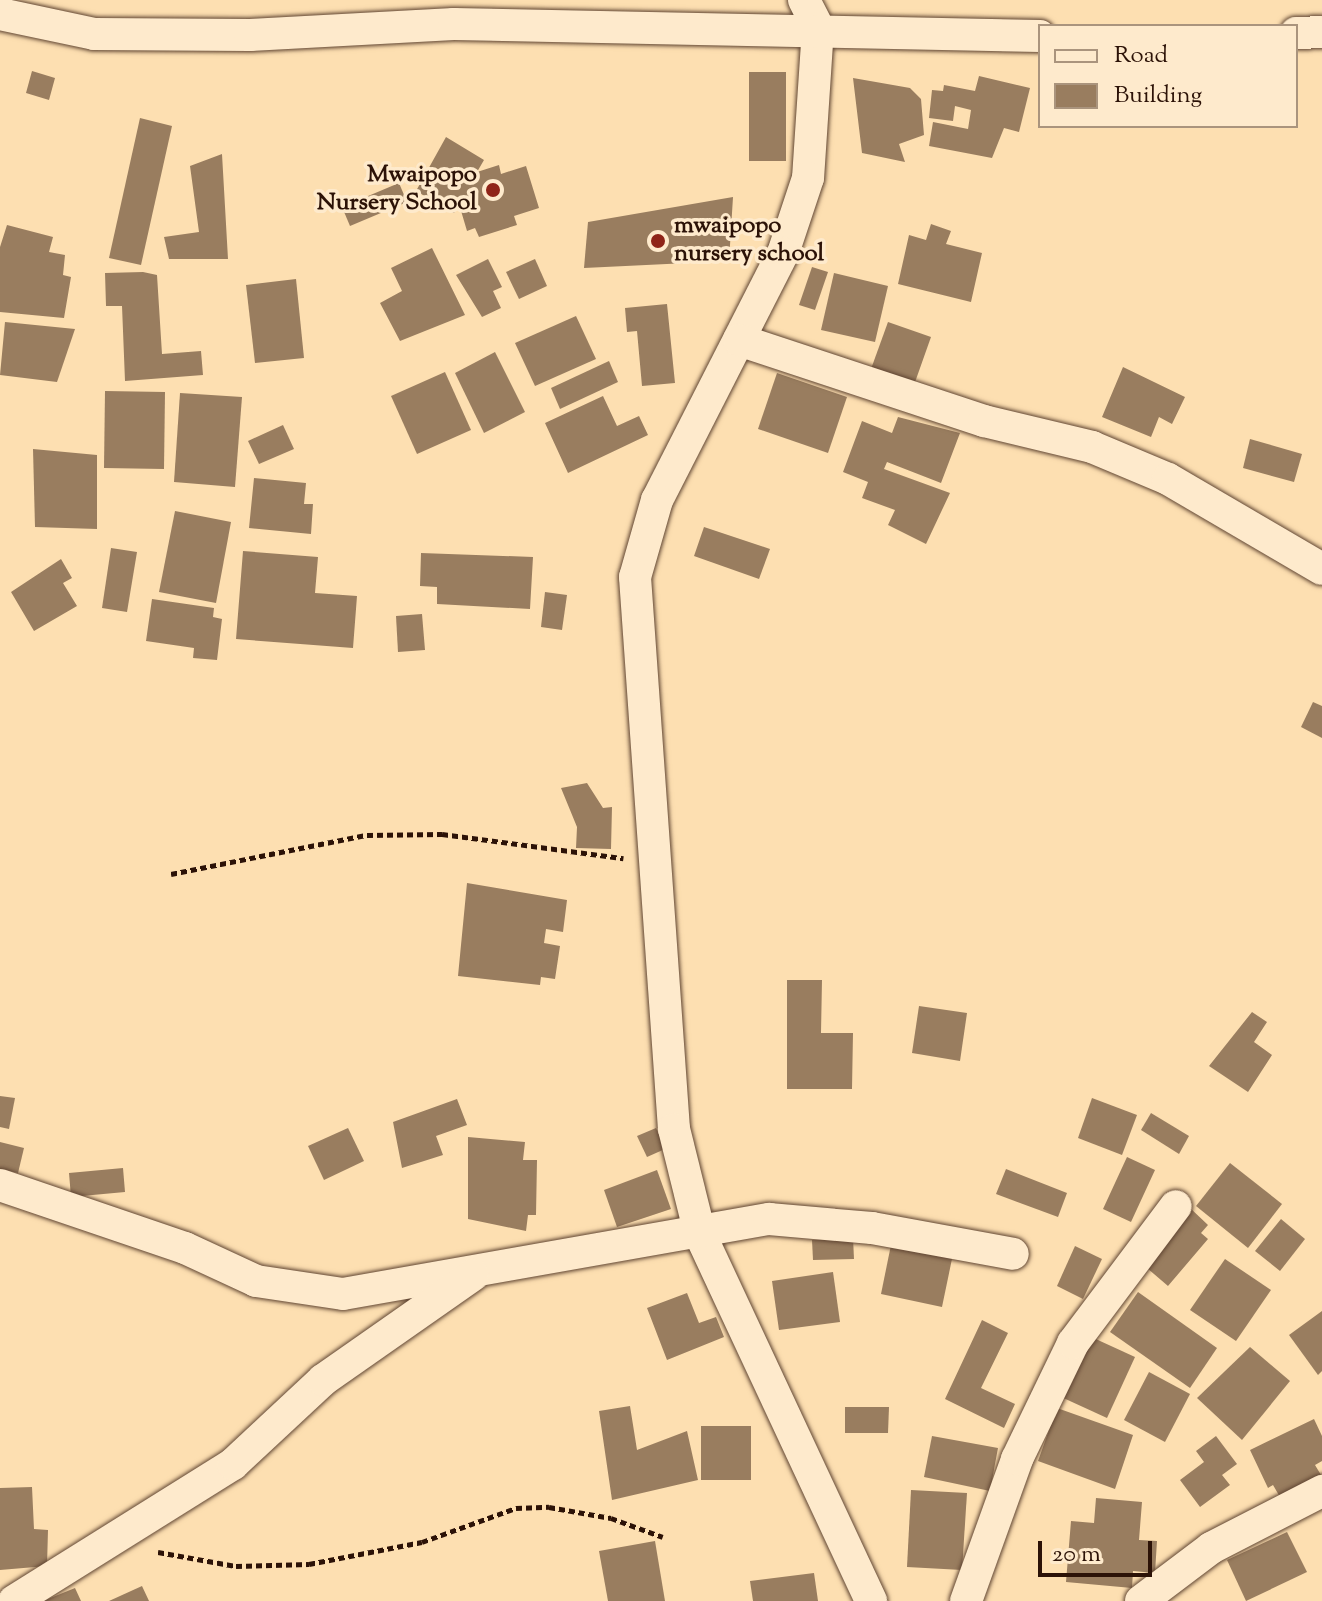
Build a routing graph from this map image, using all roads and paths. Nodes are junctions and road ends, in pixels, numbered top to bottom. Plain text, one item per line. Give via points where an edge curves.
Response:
1 (0, 14) edge
2 (811, 14) edge
3 (1322, 32) edge
4 (1298, 33) edge
5 (1038, 36) edge
6 (739, 340) junction
7 (1318, 556) edge
8 (656, 861) junction
9 (171, 874) dead end
10 (0, 1185) edge
11 (1176, 1206) dead end
12 (700, 1234) junction
13 (1013, 1254) dead end
14 (489, 1265) junction
15 (1322, 1491) edge
16 (663, 1537) dead end
17 (106, 1541) junction
18 (14, 1601) edge
19 (871, 1601) edge
20 (966, 1601) edge
21 (1141, 1601) edge

1 - 2 street via 94,34 250,35
2 - 5 street
2 - 6 street via 808,178 783,253
3 - 4 street
6 - 7 street via 984,421 1092,447 1168,479
6 - 8 street via 657,500 635,577
8 - 9 path via 442,834 367,835
8 - 12 street via 674,1129
10 - 14 street via 294,1290 343,1294
11 - 20 street via 1073,1343 1017,1459
12 - 13 street via 769,1219 872,1228
12 - 14 street
12 - 19 street
14 - 17 street via 323,1380 233,1464
15 - 21 street via 1211,1548
16 - 17 path via 611,1518 549,1507 516,1508 422,1542 309,1564 236,1566
17 - 18 street

